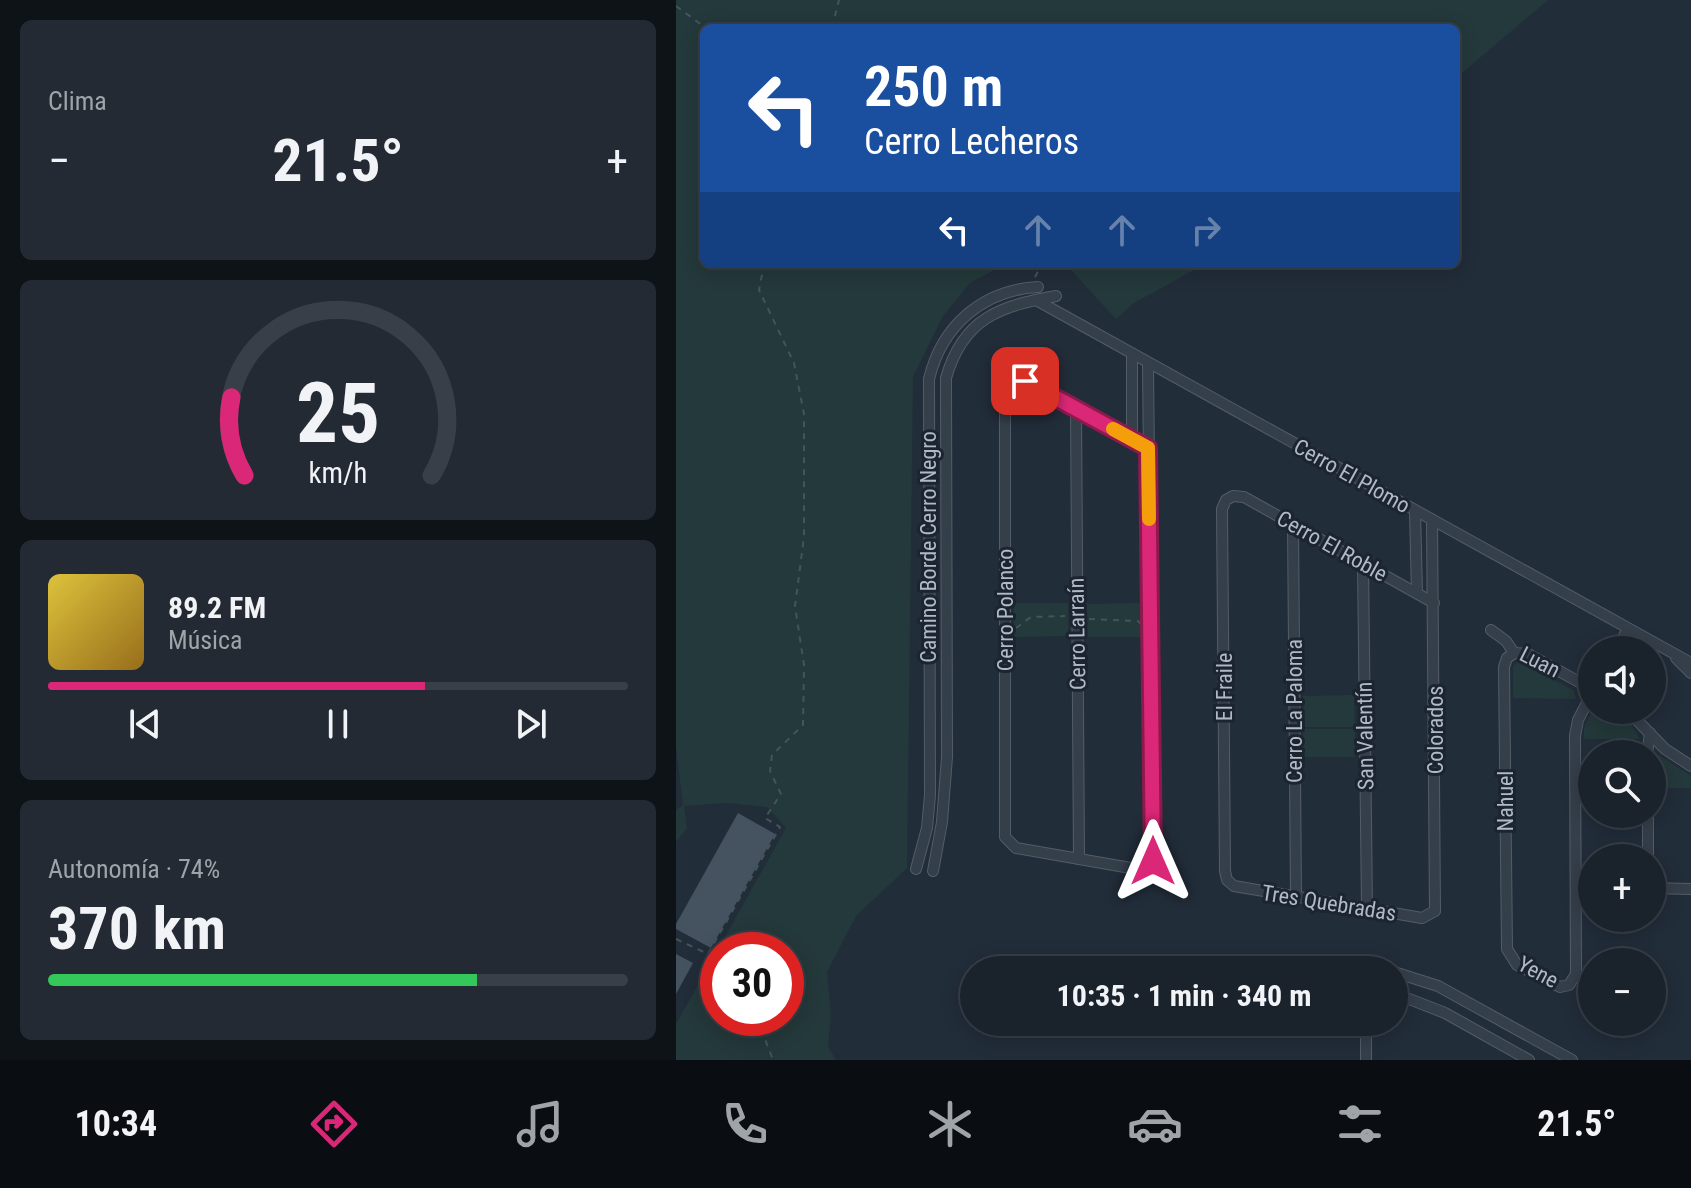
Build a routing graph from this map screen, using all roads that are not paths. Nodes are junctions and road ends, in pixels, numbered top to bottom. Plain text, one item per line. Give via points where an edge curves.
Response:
1 (1038, 287) dead end
2 (1056, 296) dead end
3 (1036, 300) junction
4 (1132, 355) junction
5 (1148, 364) junction
6 (1076, 409) junction
7 (1132, 439) junction
8 (1148, 448) junction
9 (1229, 497) joint
10 (1415, 511) junction
11 (1432, 520) junction
12 (1293, 524) junction
13 (1451, 531) junction
14 (1432, 544) junction
15 (1363, 563) junction
16 (1417, 593) junction
17 (1434, 603) junction
18 (1628, 629) junction
19 (1491, 630) dead end
20 (1624, 636) edge
21 (1641, 636) edge
22 (1666, 649) edge
23 (1669, 651) junction
24 (1514, 653) junction
25 (1691, 663) edge
26 (1691, 673) edge
27 (1578, 683) edge
28 (1578, 723) edge
29 (1641, 724) edge
30 (1650, 733) junction
31 (1649, 740) edge
32 (1691, 766) edge
33 (1079, 859) junction
34 (1227, 880) joint
35 (1576, 888) joint
36 (1666, 888) edge
37 (1691, 889) edge
38 (1296, 897) junction
39 (1367, 909) junction
40 (1432, 914) joint
41 (1508, 953) joint
42 (1408, 976) edge
43 (1408, 998) edge
44 (1366, 1036) edge
45 (1366, 1060) edge
46 (1529, 1060) edge
47 (1572, 1060) edge

1 - 3 street, Camino Borde Cerro Negro via 1004,292 965,315 942,343 929,379 930,795 917,864 934,867 947,757 946,378 953,356 973,328 1002,308
2 - 3 street, Camino Borde Cerro Negro
3 - 4 street, Cerro El Plomo
4 - 5 street, Cerro El Plomo
4 - 7 street
5 - 8 street
5 - 10 street, Cerro El Plomo
6 - 7 street
6 - 33 street, Cerro Larraín
6 - 33 street, Cerro Polanco via 1025,381 1012,380 1005,391 1005,834 1016,848
7 - 8 street
8 - 33 street via 1153,858 1149,867 1138,870
9 - 12 street, Cerro El Roble via 1240,496
9 - 34 street, El Fraile via 1222,509
10 - 11 street, Cerro El Plomo
10 - 16 street
11 - 13 street, Cerro El Plomo
11 - 14 street, Colorados
12 - 15 street, Cerro El Roble
12 - 38 street, Cerro La Paloma
13 - 14 street
13 - 18 street, Cerro El Plomo
14 - 17 street, Colorados
15 - 16 street, Cerro El Roble
15 - 39 street, San Valentín
16 - 17 street, Cerro El Roble
17 - 40 street, Colorados
18 - 20 street
18 - 21 street, Cerro El Plomo
19 - 24 street, Luan
22 - 23 street, Cerro El Plomo
23 - 25 street, Cerro El Plomo
23 - 26 street, Cerro El Plomo
24 - 27 street, Luan via 1526,653
24 - 41 street, Nahuel via 1504,667
28 - 35 street
29 - 30 street
30 - 31 street
30 - 32 street
34 - 38 street, Tres Quebradas via 1239,888
35 - 41 street, Yene via 1577,969 1569,985 1553,985 1517,965
36 - 37 street
38 - 39 street, Tres Quebradas
39 - 40 street, Tres Quebradas via 1422,918
42 - 47 street via 1438,986
43 - 46 street
44 - 45 street

